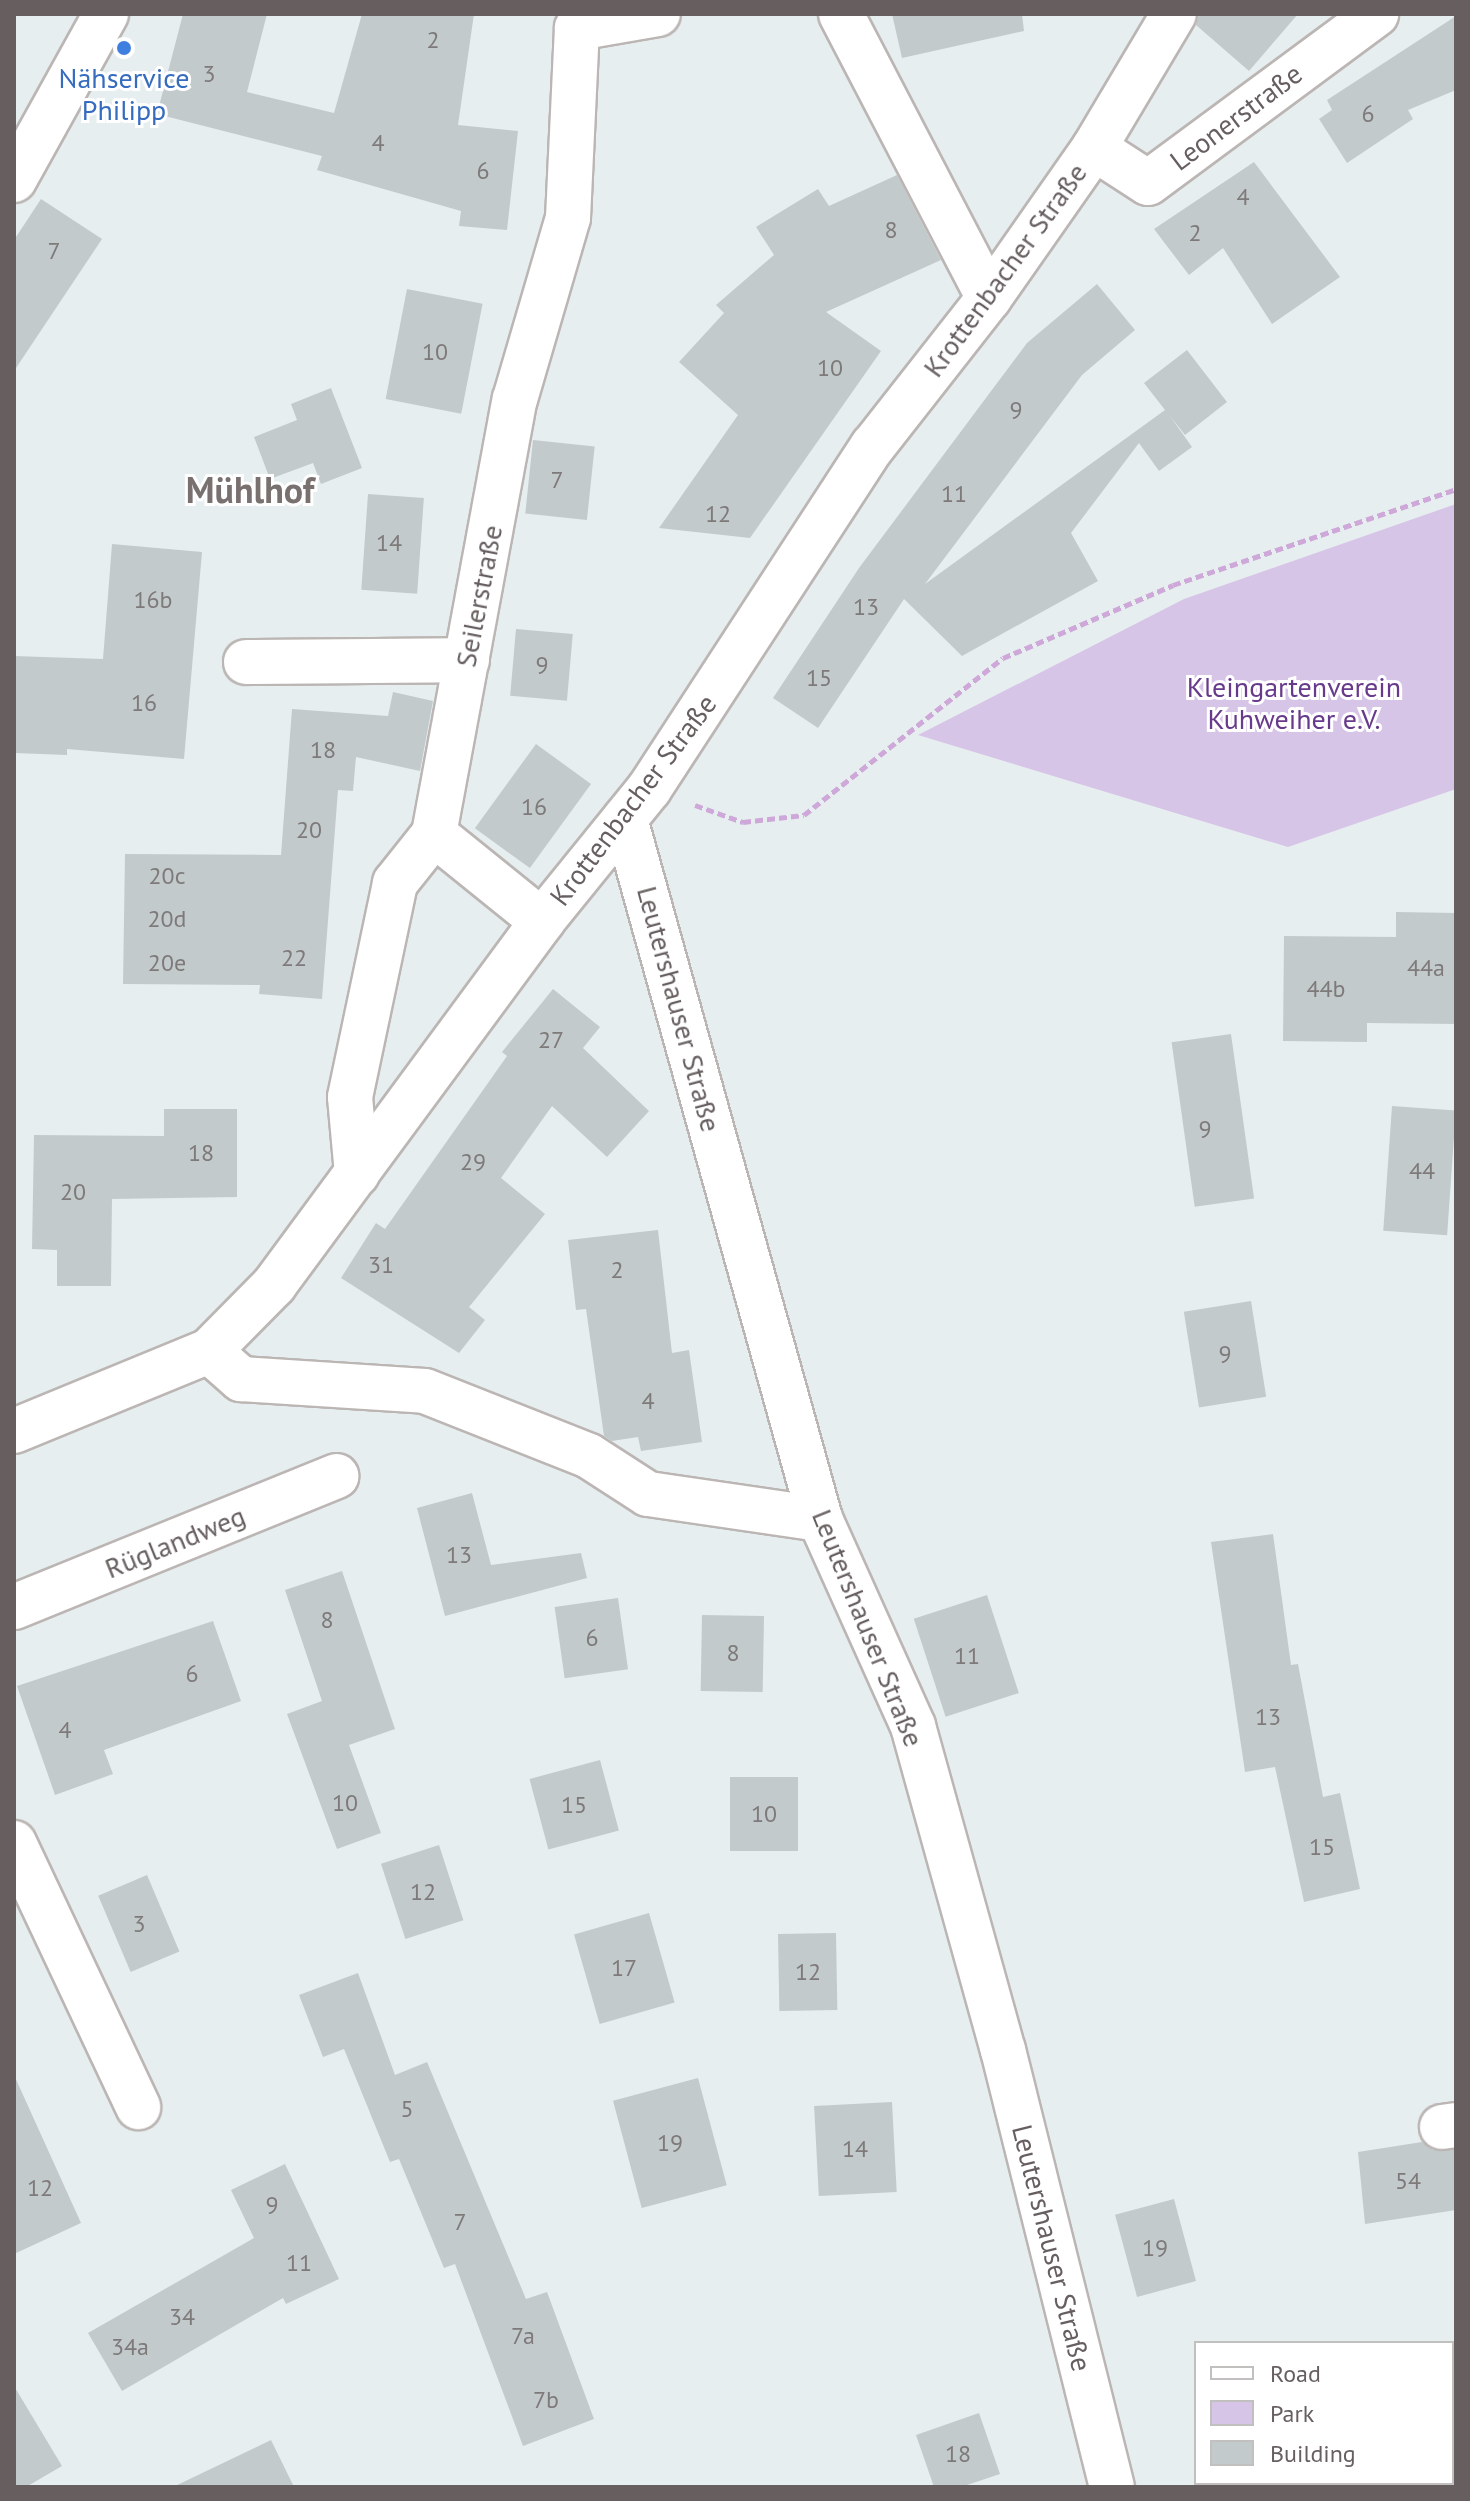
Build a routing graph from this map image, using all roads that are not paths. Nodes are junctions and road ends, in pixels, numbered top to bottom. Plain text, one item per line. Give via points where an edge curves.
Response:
1 (106, 14) edge
2 (658, 14) edge
3 (841, 14) edge
4 (1174, 14) edge
5 (1376, 14) edge
6 (569, 21) edge
7 (1094, 148) junction
8 (14, 180) edge
9 (989, 298) junction
10 (467, 660) junction
11 (246, 662) dead end
12 (637, 804) junction
13 (434, 834) junction
14 (542, 921) junction
15 (357, 1174) junction
16 (209, 1351) junction
17 (14, 1431) edge
18 (336, 1476) dead end
19 (820, 1519) junction
20 (14, 1607) edge
21 (14, 1843) edge
22 (138, 2107) dead end
23 (1112, 2487) edge

1 - 8 street
2 - 6 street
3 - 9 street
4 - 7 street, Krottenbacher Straße
5 - 7 street, Leonerstraße via 1148,183
6 - 10 street, Seilerstraße via 568,218 515,399
7 - 9 street, Krottenbacher Straße
9 - 12 street, Krottenbacher Straße via 873,446
10 - 11 street
10 - 13 street, Seilerstraße
12 - 14 street, Krottenbacher Straße
12 - 19 street, Leutershauser Straße
13 - 14 street
13 - 15 street, Seilerstraße via 395,883 350,1097
14 - 15 street, Krottenbacher Straße
15 - 16 street, Krottenbacher Straße via 274,1285
16 - 17 street, Krottenbacher Straße
16 - 19 street via 241,1379 425,1391 589,1456 648,1494
18 - 20 street, Rüglandweg
19 - 23 street, Leutershauser Straße via 913,1726 1003,2050
21 - 22 street

